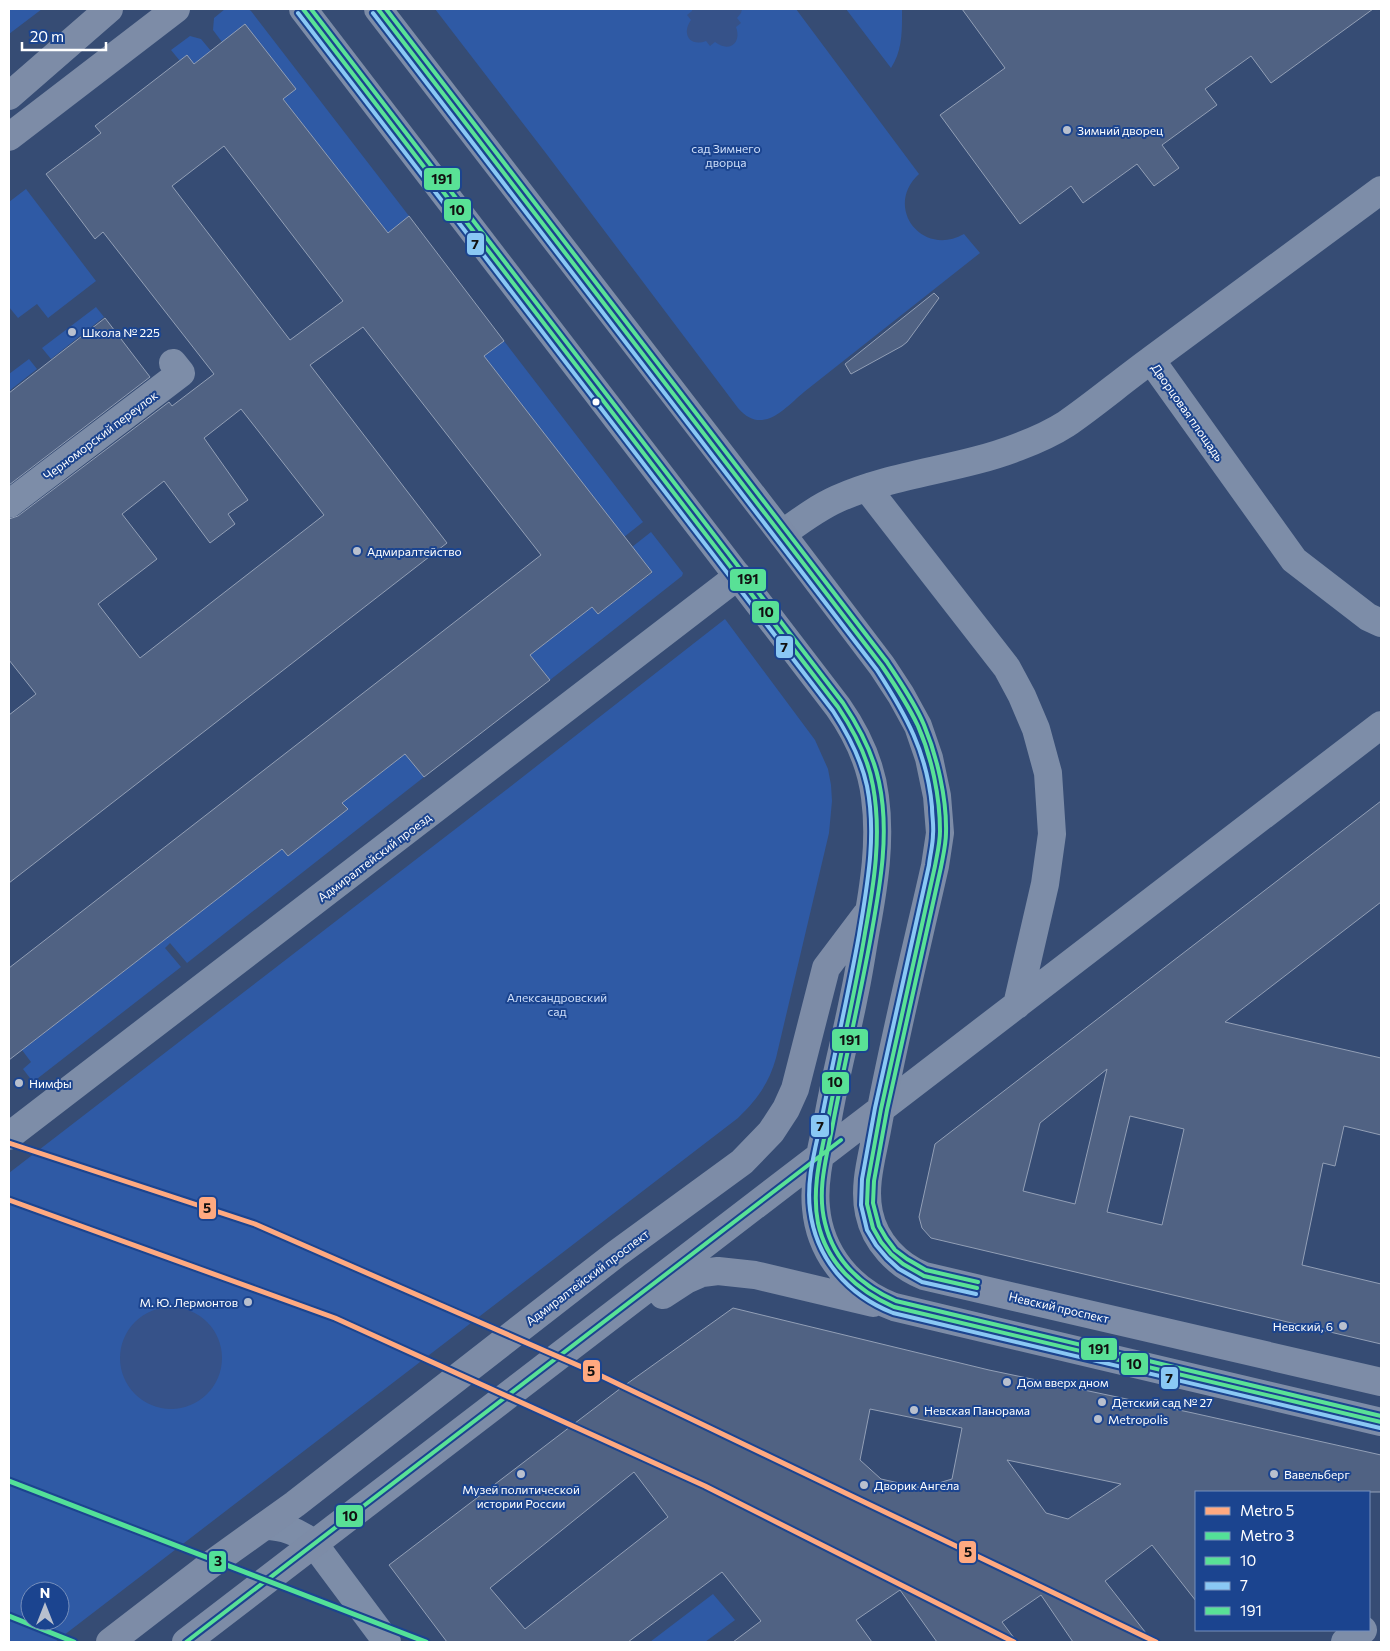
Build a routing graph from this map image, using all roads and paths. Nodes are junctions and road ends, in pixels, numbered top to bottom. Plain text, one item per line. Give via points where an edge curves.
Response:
1 (109, 9) edge
2 (176, 9) edge
3 (303, 9) edge
4 (378, 9) edge
5 (9, 96) edge
6 (9, 138) edge
7 (1381, 190) edge
8 (1151, 360) junction
9 (173, 363) dead end
10 (867, 488) junction
11 (9, 504) edge
12 (782, 534) junction
13 (738, 576) junction
14 (1381, 623) edge
15 (1381, 725) edge
16 (869, 911) junction
17 (1017, 1005) junction
18 (881, 1109) junction
19 (9, 1136) edge
20 (821, 1155) junction
21 (628, 1303) junction
22 (904, 1309) junction
23 (1381, 1382) edge
24 (1381, 1422) edge
25 (265, 1526) junction
26 (314, 1544) junction
27 (1381, 1617) edge
28 (1370, 1625) edge
29 (1362, 1631) edge
30 (110, 1642) edge
31 (186, 1642) edge
32 (387, 1642) edge
33 (1345, 1642) edge

1 - 5 main road
2 - 6 main road
3 - 13 main road
4 - 12 main road
7 - 8 street, Дворцовая площадь
8 - 10 street via 1064,425 1020,446 979,461
8 - 14 street, Дворцовая площадь via 1294,560 1368,617
9 - 11 street, Черноморский переулок via 181,373
10 - 12 street via 836,500
10 - 17 street via 1007,668 1036,729 1048,774 1052,834 1045,884
12 - 18 main road via 901,696 918,726 937,796 940,833 935,866
13 - 16 main road via 838,707 866,758 877,816
13 - 19 street, Адмиралтейский проезд
15 - 17 street
16 - 20 main road
16 - 25 main road, Адмиралтейский проспект via 826,968 795,1089 786,1109 771,1132 742,1162 622,1249
17 - 18 street
18 - 20 main road
18 - 23 main road, Невский проспект via 868,1180 868,1212 873,1228 886,1248 916,1272
20 - 21 main road
20 - 22 main road via 816,1210 820,1232 829,1252 856,1286 874,1298
21 - 22 main road via 652,1302 686,1280 702,1273 718,1272 755,1275
21 - 26 main road
22 - 24 main road
25 - 26 street via 290,1529
25 - 30 main road, Адмиралтейский проспект
26 - 31 main road
26 - 32 street
27 - 28 street
29 - 33 street

